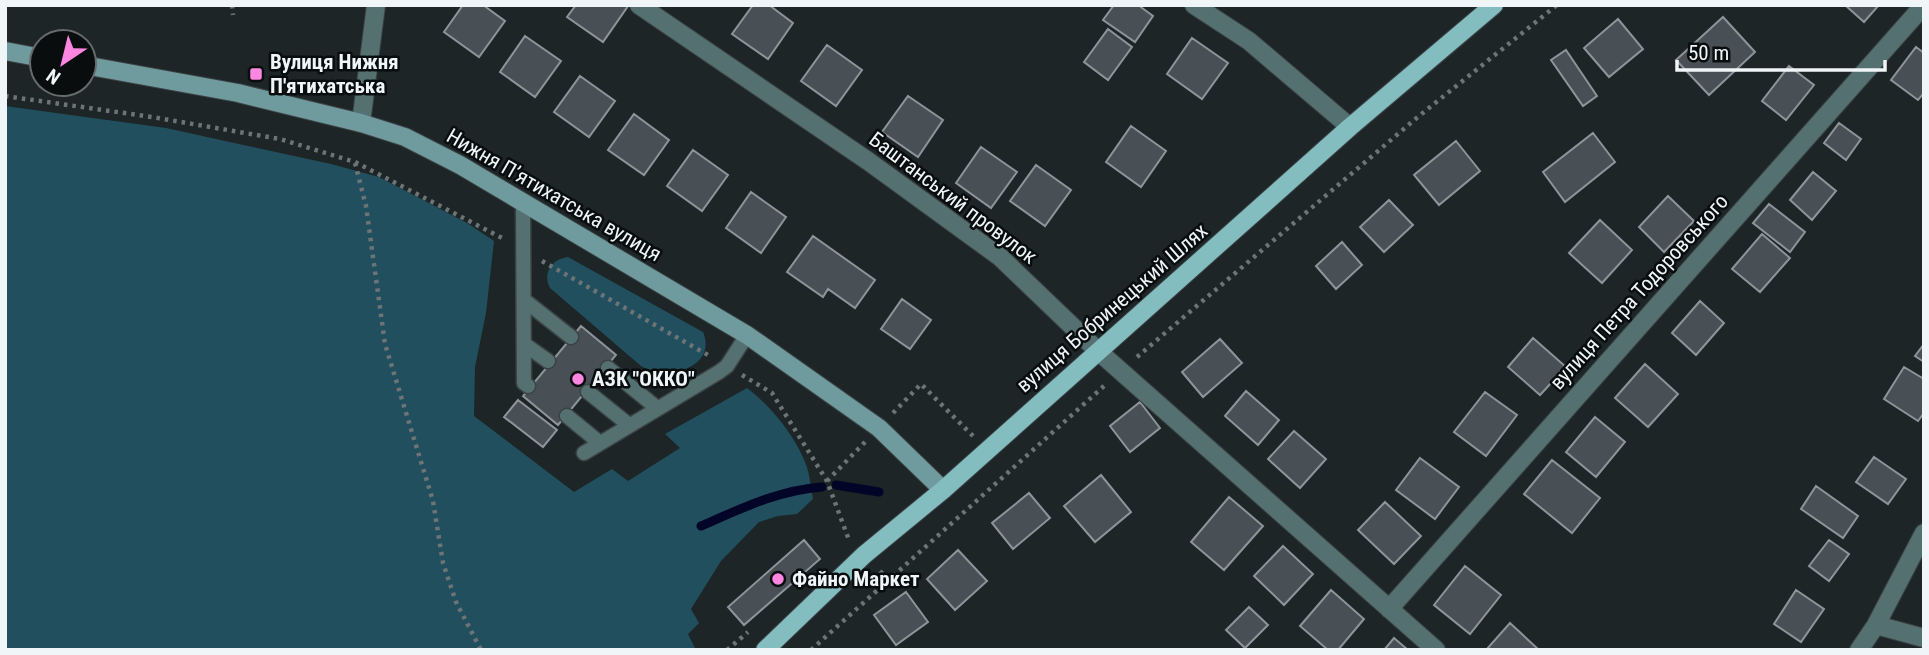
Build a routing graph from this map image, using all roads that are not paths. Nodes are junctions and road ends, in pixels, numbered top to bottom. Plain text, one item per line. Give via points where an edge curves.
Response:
1 (376, 5) edge
2 (639, 5) edge
3 (1194, 5) edge
4 (1494, 5) edge
5 (1924, 5) edge
6 (5, 51) edge
7 (28, 55) edge
8 (98, 68) edge
9 (361, 123) junction
10 (1350, 127) junction
11 (523, 203) junction
12 (523, 300) junction
13 (747, 335) junction
14 (570, 337) dead end
15 (524, 344) junction
16 (1098, 351) junction
17 (548, 361) dead end
18 (608, 368) dead end
19 (528, 386) dead end
20 (588, 392) dead end
21 (657, 408) junction
22 (567, 416) dead end
23 (629, 425) junction
24 (600, 443) junction
25 (584, 453) dead end
26 (943, 490) junction
27 (1924, 533) edge
28 (1389, 609) junction
29 (1876, 625) junction
30 (1924, 638) edge
31 (767, 649) edge
32 (1436, 650) edge
33 (1859, 650) edge

1 - 9 street
2 - 16 street, Баштанський провулок via 1000,257
3 - 10 street via 1248,41
4 - 10 main road, вулиця Бобринецький Шлях
5 - 28 street, вулиця Петра Тодоровського
6 - 7 street
8 - 9 street, Нижня Пʼятихатська вулиця via 238,93
9 - 11 street, Нижня Пʼятихатська вулиця via 405,137
10 - 16 main road, вулиця Бобринецький Шлях
11 - 12 lane
11 - 13 street, Нижня Пʼятихатська вулиця
12 - 14 lane
12 - 15 lane
13 - 21 lane via 727,366
13 - 26 street, Нижня Пʼятихатська вулиця via 879,428
15 - 17 lane
15 - 19 lane via 524,383
16 - 26 main road, вулиця Бобринецький Шлях
16 - 28 street, Баштанський провулок
18 - 21 lane
20 - 23 lane
21 - 23 lane
22 - 24 lane
23 - 24 lane
24 - 25 lane
26 - 31 main road, вулиця Бобринецький Шлях via 864,555
27 - 29 street
28 - 32 street, Баштанський провулок
29 - 30 street
29 - 33 street

